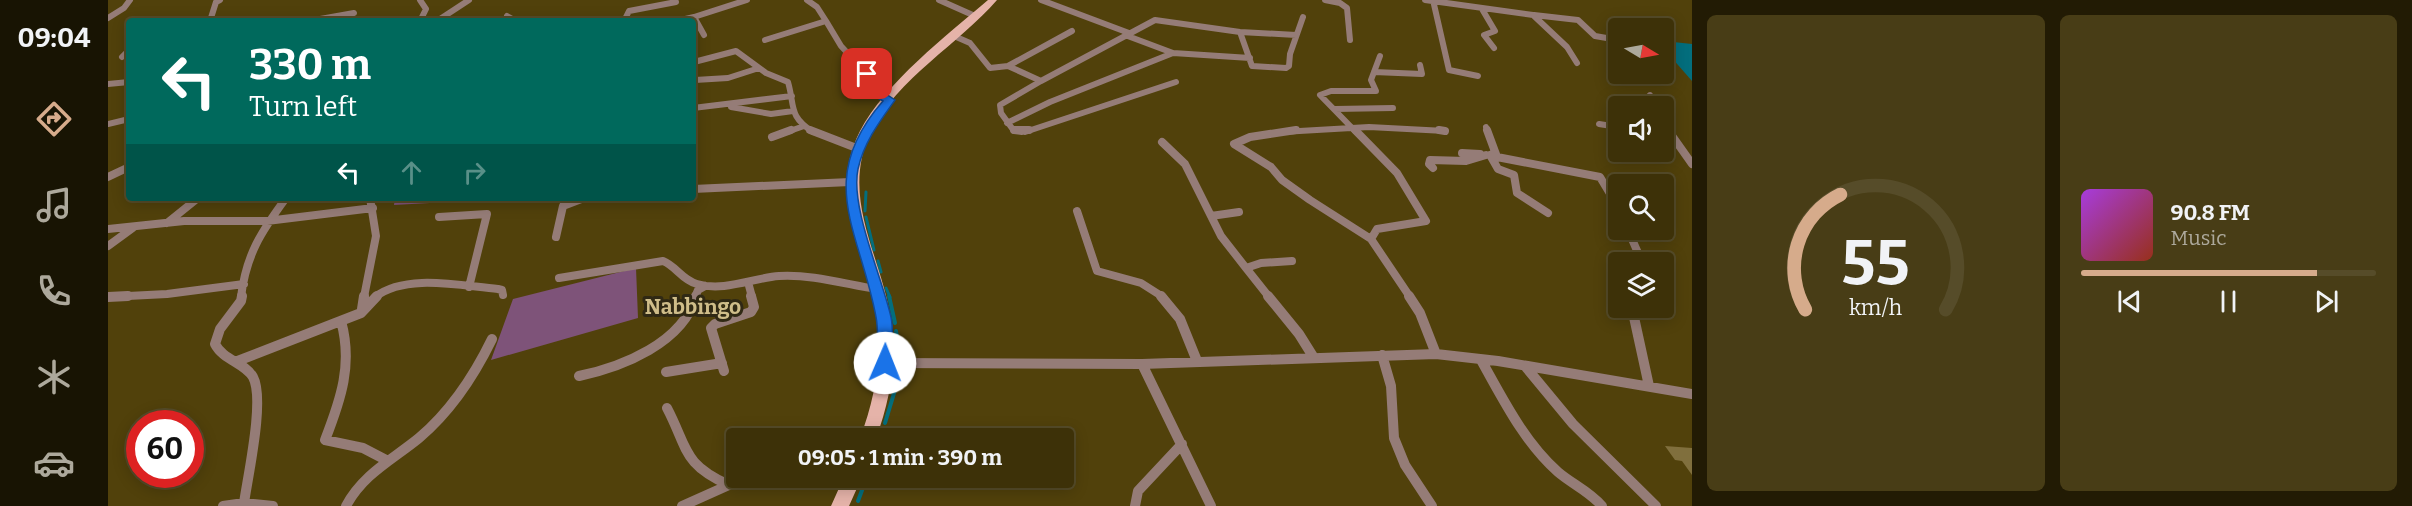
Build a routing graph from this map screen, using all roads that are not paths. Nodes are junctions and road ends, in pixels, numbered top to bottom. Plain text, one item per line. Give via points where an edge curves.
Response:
1 (130, 0) edge
2 (220, 0) edge
3 (420, 0) edge
4 (469, 0) edge
5 (747, 0) edge
6 (807, 0) edge
7 (939, 0) edge
8 (993, 0) edge
9 (1041, 0) edge
10 (1325, 0) edge
11 (1425, 0) edge
12 (1433, 0) edge
13 (676, 2) dead end
14 (630, 3) dead end
15 (1482, 9) junction
16 (629, 11) junction
17 (354, 13) dead end
18 (1533, 15) junction
19 (507, 16) dead end
20 (975, 16) junction
21 (1303, 17) dead end
22 (108, 18) edge
23 (211, 18) edge
24 (326, 18) edge
25 (422, 18) edge
26 (442, 18) edge
27 (511, 18) edge
28 (626, 18) edge
29 (694, 18) edge
30 (696, 21) edge
31 (826, 21) junction
32 (1072, 31) dead end
33 (1240, 32) junction
34 (1127, 34) junction
35 (704, 35) dead end
36 (1296, 35) junction
37 (954, 36) junction
38 (1608, 38) edge
39 (765, 40) dead end
40 (1350, 40) dead end
41 (1494, 48) dead end
42 (1173, 52) junction
43 (126, 53) edge
44 (1380, 56) dead end
45 (122, 57) dead end
46 (1250, 58) junction
47 (696, 61) edge
48 (1577, 63) dead end
49 (1420, 65) dead end
50 (1008, 66) junction
51 (759, 68) junction
52 (1374, 72) junction
53 (1478, 76) dead end
54 (696, 80) edge
55 (1041, 81) junction
56 (126, 82) edge
57 (1176, 82) dead end
58 (108, 84) edge
59 (792, 96) junction
60 (890, 100) junction
61 (696, 108) edge
62 (1393, 108) dead end
63 (706, 109) dead end
64 (1335, 110) junction
65 (793, 111) junction
66 (126, 119) edge
67 (1006, 123) junction
68 (108, 124) edge
69 (1599, 124) dead end
70 (1608, 125) edge
71 (804, 126) junction
72 (1486, 127) dead end
73 (1351, 129) junction
74 (1445, 131) dead end
75 (772, 137) dead end
76 (1162, 142) dead end
77 (1674, 142) edge
78 (859, 149) junction
79 (1462, 153) dead end
80 (1491, 155) junction
81 (1692, 164) edge
82 (126, 168) edge
83 (1433, 168) dead end
84 (108, 177) edge
85 (850, 182) junction
86 (1608, 187) edge
87 (696, 189) edge
88 (194, 201) edge
89 (284, 201) edge
90 (371, 201) edge
91 (576, 201) edge
92 (373, 208) junction
93 (1077, 211) dead end
94 (1239, 212) dead end
95 (1548, 213) dead end
96 (1211, 216) junction
97 (439, 217) dead end
98 (267, 221) junction
99 (166, 223) junction
100 (136, 226) junction
101 (108, 229) edge
102 (556, 237) dead end
103 (1371, 239) junction
104 (108, 246) edge
105 (1292, 261) dead end
106 (1246, 268) junction
107 (559, 278) dead end
108 (748, 282) junction
109 (244, 284) junction
110 (705, 286) junction
111 (469, 287) junction
112 (876, 289) junction
113 (503, 295) dead end
114 (108, 297) edge
115 (361, 313) junction
116 (1633, 318) edge
117 (342, 321) junction
118 (492, 339) dead end
119 (1436, 354) junction
120 (1382, 355) junction
121 (1314, 358) junction
122 (1481, 360) junction
123 (1197, 361) junction
124 (235, 362) junction
125 (885, 363) junction
126 (1142, 364) junction
127 (1525, 366) junction
128 (666, 372) dead end
129 (579, 376) dead end
130 (1649, 386) junction
131 (1692, 394) edge
132 (668, 408) dead end
133 (871, 428) edge
134 (1182, 444) junction
135 (388, 461) junction
136 (726, 483) edge
137 (726, 486) edge
138 (848, 488) edge
139 (244, 503) junction
140 (223, 506) edge
141 (273, 506) edge
142 (346, 506) edge
143 (682, 506) edge
144 (840, 506) edge
145 (1135, 506) edge
146 (1211, 506) edge
147 (1432, 506) edge
148 (1602, 506) edge
149 (1656, 506) edge

1 - 22 street via 124,9
2 - 23 street
3 - 25 street via 426,9
4 - 26 street
5 - 29 street
6 - 31 street
7 - 20 street
8 - 20 main road
9 - 34 street
10 - 40 street via 1347,8
11 - 12 street
12 - 15 street
12 - 53 street via 1449,70
13 - 16 street
14 - 16 street
15 - 18 street
15 - 41 street via 1495,31 1484,33
16 - 28 street
17 - 24 street
18 - 38 street via 1578,21 1595,36
18 - 48 street via 1567,47
19 - 27 street
20 - 37 main road
21 - 36 street
30 - 35 street
31 - 39 street
31 - 60 street via 841,46 866,73 875,92
32 - 50 street
33 - 34 street via 1158,20
33 - 36 street
33 - 46 street
34 - 42 street
34 - 55 street
36 - 46 street via 1287,68 1253,67
37 - 50 street via 970,43 987,67
37 - 60 main road
42 - 46 street
42 - 67 street
43 - 45 street
44 - 52 street
47 - 51 street via 736,51
49 - 52 street via 1422,74
50 - 55 street
51 - 54 street via 728,78
51 - 59 street via 788,82
52 - 64 street via 1371,81 1376,91 1320,93
55 - 67 street via 1000,105
56 - 58 street
57 - 67 street via 1024,132 1014,131
59 - 61 street
59 - 65 street
60 - 78 main road via 867,130
62 - 64 street
63 - 65 street via 738,107 771,114
64 - 73 street
65 - 71 street
66 - 68 street
69 - 70 street
71 - 75 street
71 - 78 street
72 - 80 street
73 - 74 street
73 - 103 street via 1396,173 1426,221 1377,229
73 - 103 street via 1280,131 1234,144
76 - 96 street via 1185,164
77 - 81 street
78 - 85 main road
79 - 80 street
80 - 83 street via 1461,162 1430,160
80 - 86 street via 1600,177
80 - 95 street via 1498,169 1514,175 1517,193
82 - 84 street
85 - 87 street
85 - 112 main road
88 - 99 street
89 - 98 street
90 - 92 street
91 - 102 street via 563,206
92 - 98 street
92 - 115 street via 376,236
93 - 123 street via 1097,271 1104,276 1127,278 1169,301
94 - 96 street
96 - 106 street
97 - 111 street via 487,214
98 - 99 street
98 - 109 street via 248,258
99 - 100 street
100 - 101 street
100 - 104 street
103 - 119 street via 1419,313
105 - 106 street
106 - 121 street via 1272,304 1303,335
107 - 110 street via 663,261 689,283
108 - 110 street
108 - 112 street via 795,276
108 - 128 street via 754,307 751,312 711,328 723,367
109 - 114 street
109 - 124 street via 241,301 220,329 215,344 220,354
110 - 129 street via 698,290 691,314 661,340 611,367
111 - 113 street via 498,288
111 - 115 street via 401,286 375,297
112 - 125 main road via 884,319
115 - 117 street
116 - 130 street
117 - 124 street
117 - 135 street via 350,360 325,440 363,448
118 - 135 street via 479,367 453,404
119 - 120 street
119 - 122 street
120 - 121 street
120 - 147 street via 1391,386 1394,438
121 - 123 street
122 - 127 street
122 - 148 street via 1522,431 1558,472
123 - 126 street
124 - 139 street via 252,375 259,393
125 - 126 street
125 - 133 main road
126 - 134 street
127 - 130 street
127 - 149 street via 1573,423
130 - 131 street
132 - 136 street via 686,454
134 - 145 street via 1138,491
134 - 146 street
135 - 142 street via 353,489
137 - 143 street
138 - 144 main road
139 - 140 street
139 - 141 street

